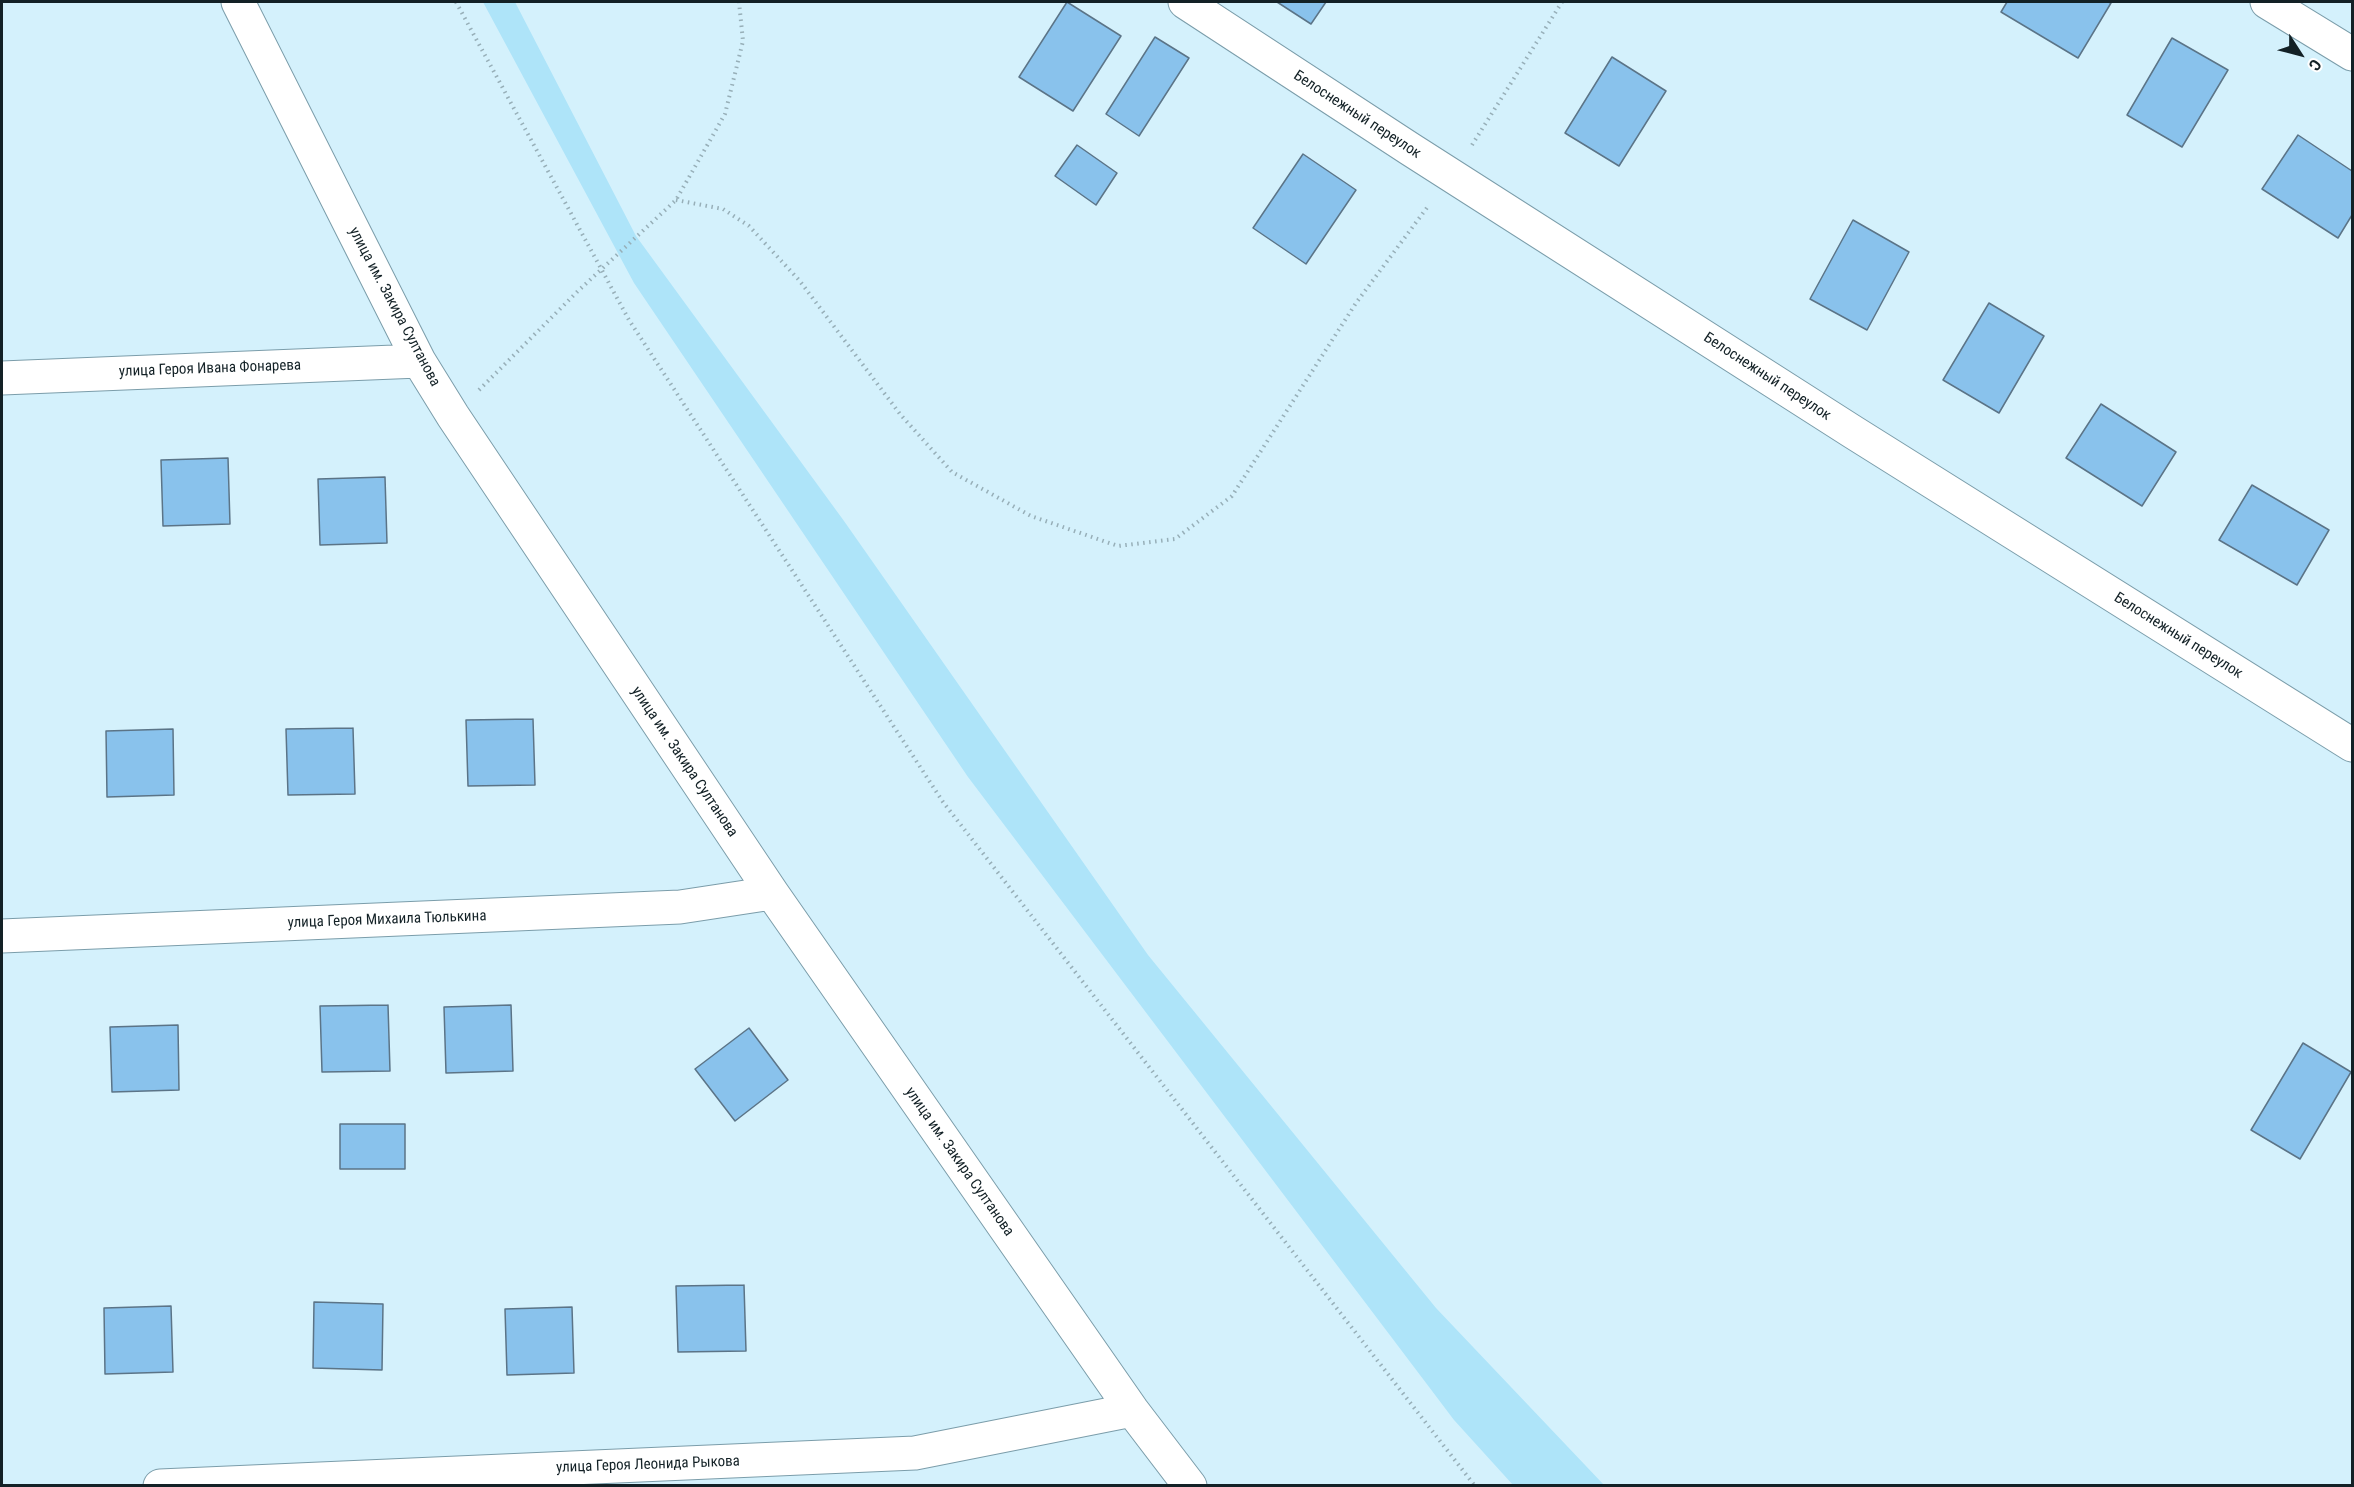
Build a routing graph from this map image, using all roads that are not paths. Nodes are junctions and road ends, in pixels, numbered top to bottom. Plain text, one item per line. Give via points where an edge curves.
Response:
1 (238, 2) edge
2 (1185, 2) edge
3 (2267, 2) edge
4 (2352, 54) edge
5 (418, 361) junction
6 (2, 378) edge
7 (2352, 746) edge
8 (772, 893) junction
9 (2, 936) edge
10 (1132, 1410) junction
11 (160, 1485) edge
12 (1190, 1485) edge

1 - 5 street, улица им. Закира Султанова
2 - 7 street, Белоснежный переулок via 1863,439
3 - 4 street
5 - 6 street, улица Героя Ивана Фонарева
5 - 8 street, улица им. Закира Султанова
8 - 9 street, улица Героя Михаила Тюлькина via 680,907
8 - 10 street, улица им. Закира Султанова
10 - 11 street, улица Героя Леонида Рыкова via 915,1453
10 - 12 street, улица им. Закира Султанова

